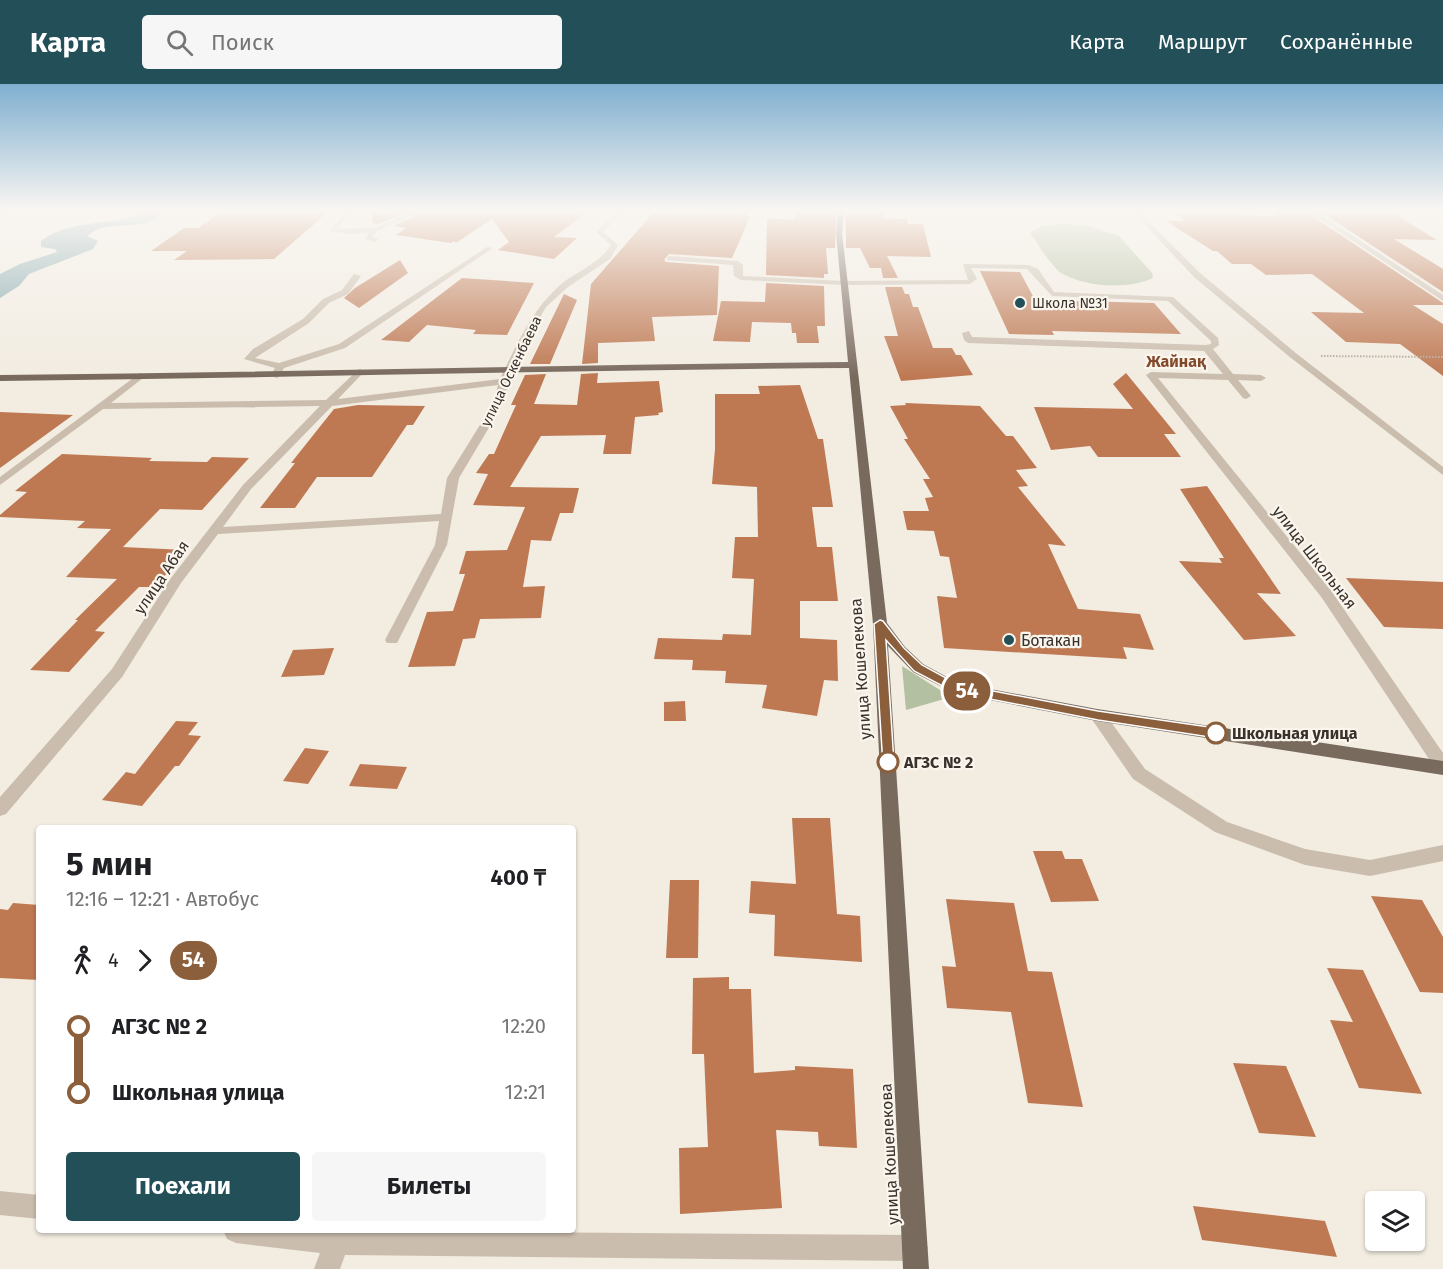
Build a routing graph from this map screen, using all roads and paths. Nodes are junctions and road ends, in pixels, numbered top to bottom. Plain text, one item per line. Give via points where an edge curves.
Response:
1 (462, 266) edge
2 (593, 266) edge
3 (739, 266) edge
4 (842, 266) edge
5 (966, 266) edge
6 (985, 266) edge
7 (1189, 266) edge
8 (1394, 266) edge
9 (357, 276) dead end
10 (844, 283) junction
11 (1443, 299) edge
12 (966, 333) dead end
13 (1207, 348) junction
14 (1294, 356) junction
15 (1443, 357) edge
16 (853, 365) junction
17 (512, 368) junction
18 (278, 371) junction
19 (359, 372) junction
20 (140, 376) junction
21 (1230, 377) junction
22 (0, 378) edge
23 (1261, 378) dead end
24 (504, 381) junction
25 (1246, 396) dead end
26 (331, 403) junction
27 (103, 406) junction
28 (1443, 472) edge
29 (0, 482) edge
30 (447, 517) junction
31 (213, 531) junction
32 (880, 624) junction
33 (392, 640) dead end
34 (1098, 715) junction
35 (1443, 767) edge
36 (0, 809) edge
37 (1443, 853) edge
38 (0, 1203) edge
39 (36, 1207) edge
40 (287, 1233) edge
41 (338, 1236) edge
42 (916, 1258) edge
43 (327, 1269) edge

1 - 18 street via 342,346 298,358
2 - 17 street, улица Оскенбаева via 543,306
3 - 10 street via 741,278
4 - 10 main road, улица Кошелекова
5 - 10 street via 973,279 970,282
6 - 13 street via 1029,267 1052,294 1170,299 1215,340 1215,345
7 - 14 street
8 - 11 street
9 - 18 street via 345,292 326,300 306,321 249,359
10 - 16 main road, улица Кошелекова
12 - 13 street via 968,340
13 - 21 street
14 - 15 path
14 - 28 street
16 - 17 main road
16 - 32 main road, улица Кошелекова
17 - 19 main road
17 - 24 street, улица Оскенбаева
18 - 19 main road
18 - 20 main road
19 - 26 street, улица Абая
20 - 22 main road
20 - 27 street
21 - 23 street
21 - 25 street
21 - 35 street, улица Школьная via 1151,375 1327,595
24 - 26 street
24 - 30 street, улица Оскенбаева via 498,404 453,478
26 - 27 street
26 - 31 street, улица Абая via 247,488
27 - 29 street
30 - 31 street
30 - 33 street, улица Оскенбаева via 441,545
31 - 36 street, улица Абая via 117,673
32 - 34 main road via 918,668 954,688
32 - 42 main road, улица Кошелекова
34 - 35 main road
34 - 37 street via 1139,774 1221,827 1305,857 1370,868
38 - 39 street
40 - 41 street
41 - 42 street
41 - 43 street

